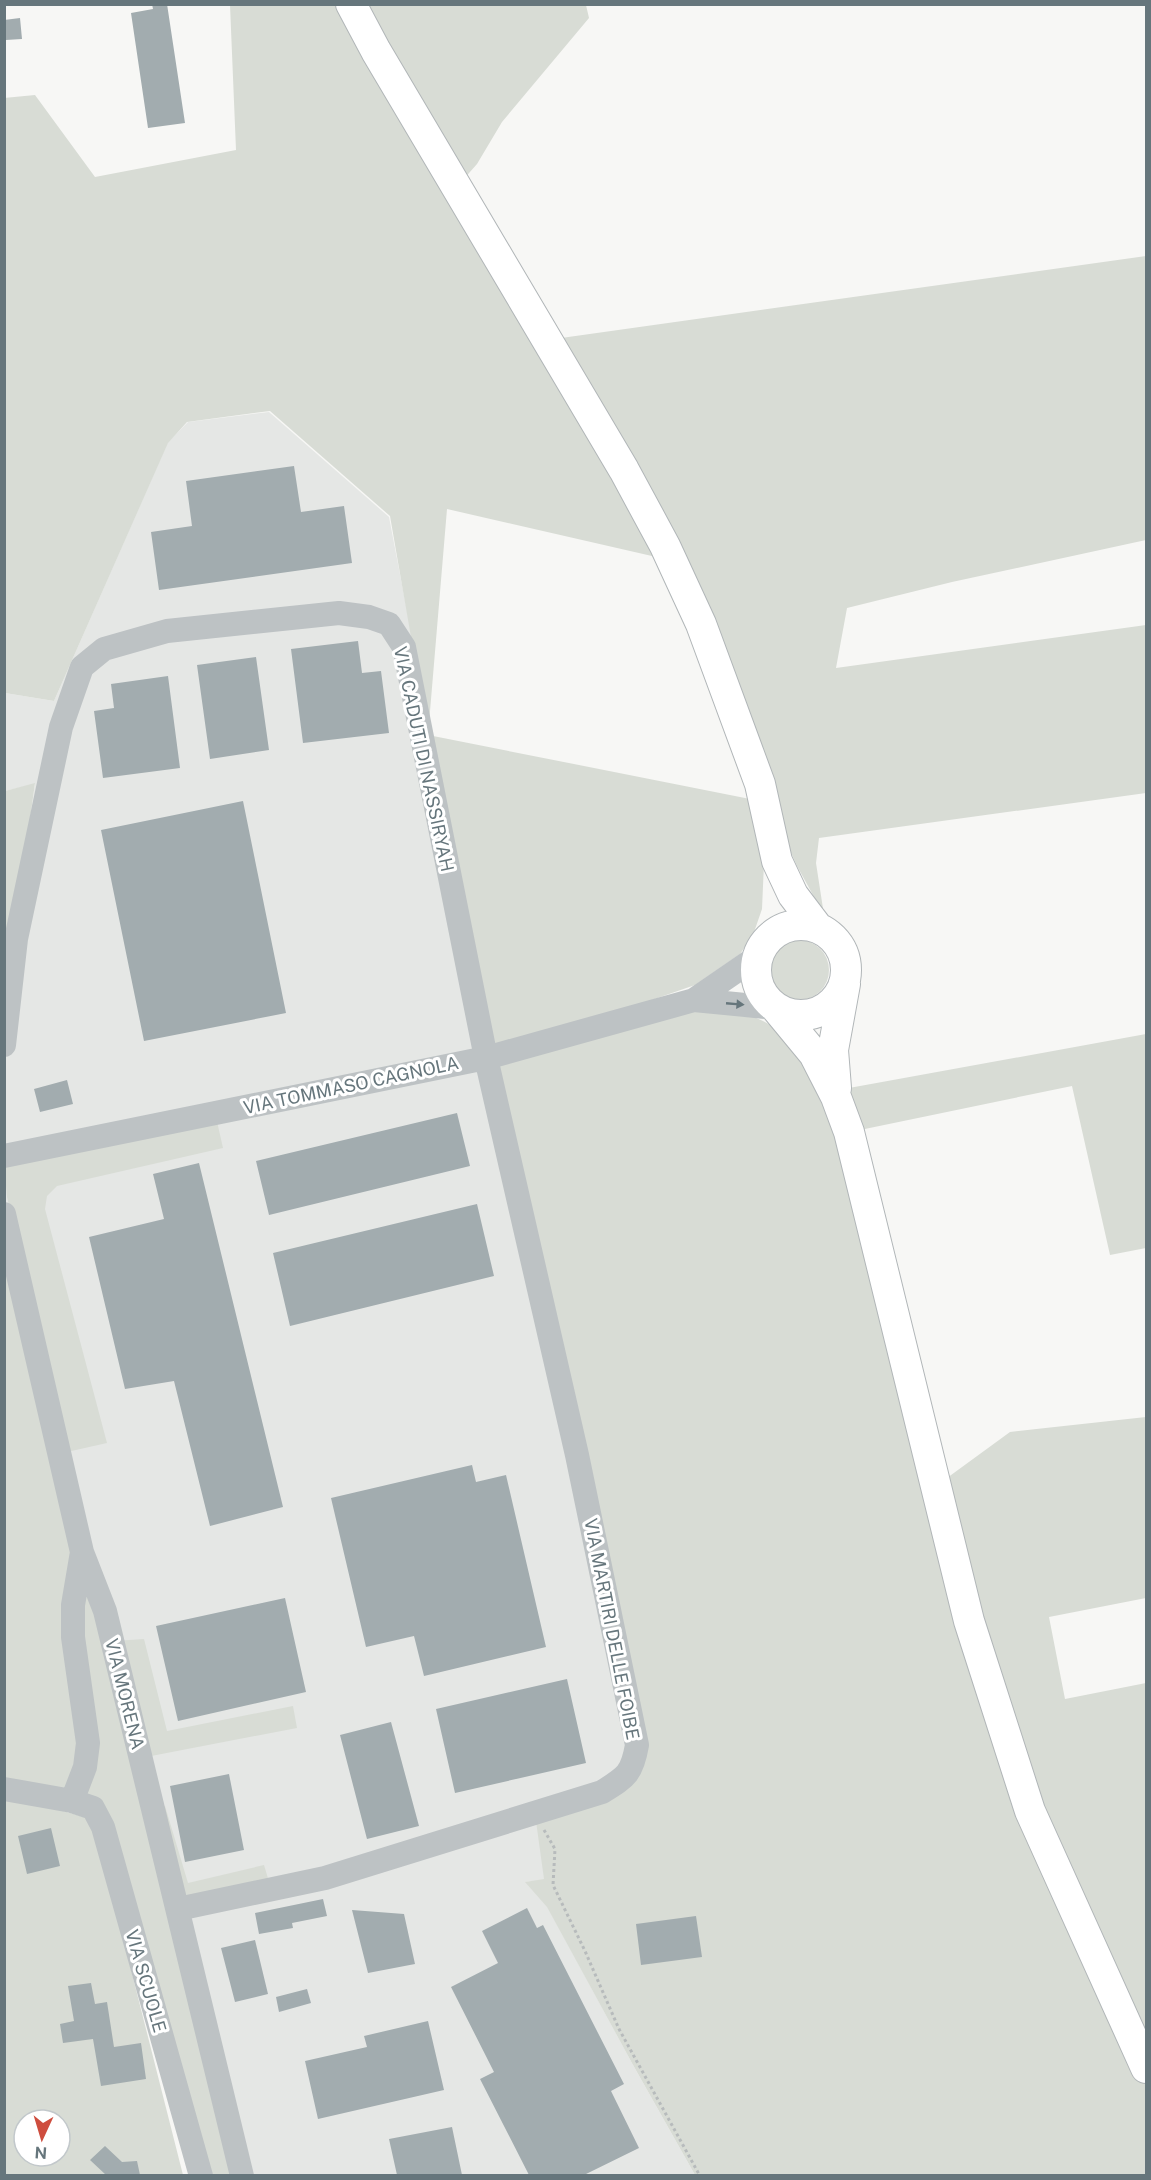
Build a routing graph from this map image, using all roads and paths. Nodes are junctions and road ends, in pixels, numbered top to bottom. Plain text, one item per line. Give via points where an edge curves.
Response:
1 (351, 4) edge
2 (777, 861) junction
3 (818, 928) junction
4 (758, 956) junction
5 (845, 982) junction
6 (694, 1000) junction
7 (776, 1008) junction
8 (4, 1045) edge
9 (486, 1058) junction
10 (836, 1097) junction
11 (4, 1156) edge
12 (4, 1214) edge
13 (82, 1552) junction
14 (4, 1789) edge
15 (72, 1801) junction
16 (533, 1814) junction
17 (178, 1909) junction
18 (1146, 2068) edge
19 (201, 2175) edge
20 (242, 2175) edge
21 (700, 2175) edge

1 - 2 main road via 665,546 701,624 760,784
2 - 3 main road via 792,895
2 - 4 main road via 776,901
3 - 4 main road via 783,928 763,945
3 - 5 main road via 835,940 844,957
4 - 6 street, VIA TOMMASO CAGNOLA
4 - 7 main road via 756,974 761,991
5 - 7 main road via 836,999 822,1011 800,1016
5 - 10 main road via 833,1050
6 -> 7 street, VIA TOMMASO CAGNOLA
6 - 9 street, VIA TOMMASO CAGNOLA
7 - 10 main road via 814,1054
8 - 9 street, VIA CADUTI DI NASSIRYAH via 19,928 61,727 82,667 104,649 167,631 339,613 389,624 404,647
9 - 11 street, VIA TOMMASO CAGNOLA
9 - 16 street, VIA MARTIRI DELLE FOIBE via 577,1455 637,1745 630,1770 621,1780 602,1792
10 - 18 main road via 849,1132 948,1539 1030,1811
12 - 13 street, VIA MORENA
13 - 15 street via 73,1605 74,1637 88,1743 85,1767
13 - 17 street, VIA MORENA via 105,1611
14 - 15 street, VIA SCUOLE
15 - 19 street, VIA SCUOLE via 93,1808 103,1827
16 - 17 street, VIA MARTIRI DELLE FOIBE via 325,1878
16 - 21 path via 555,1849 553,1885 620,2030
17 - 20 street, VIA MORENA

